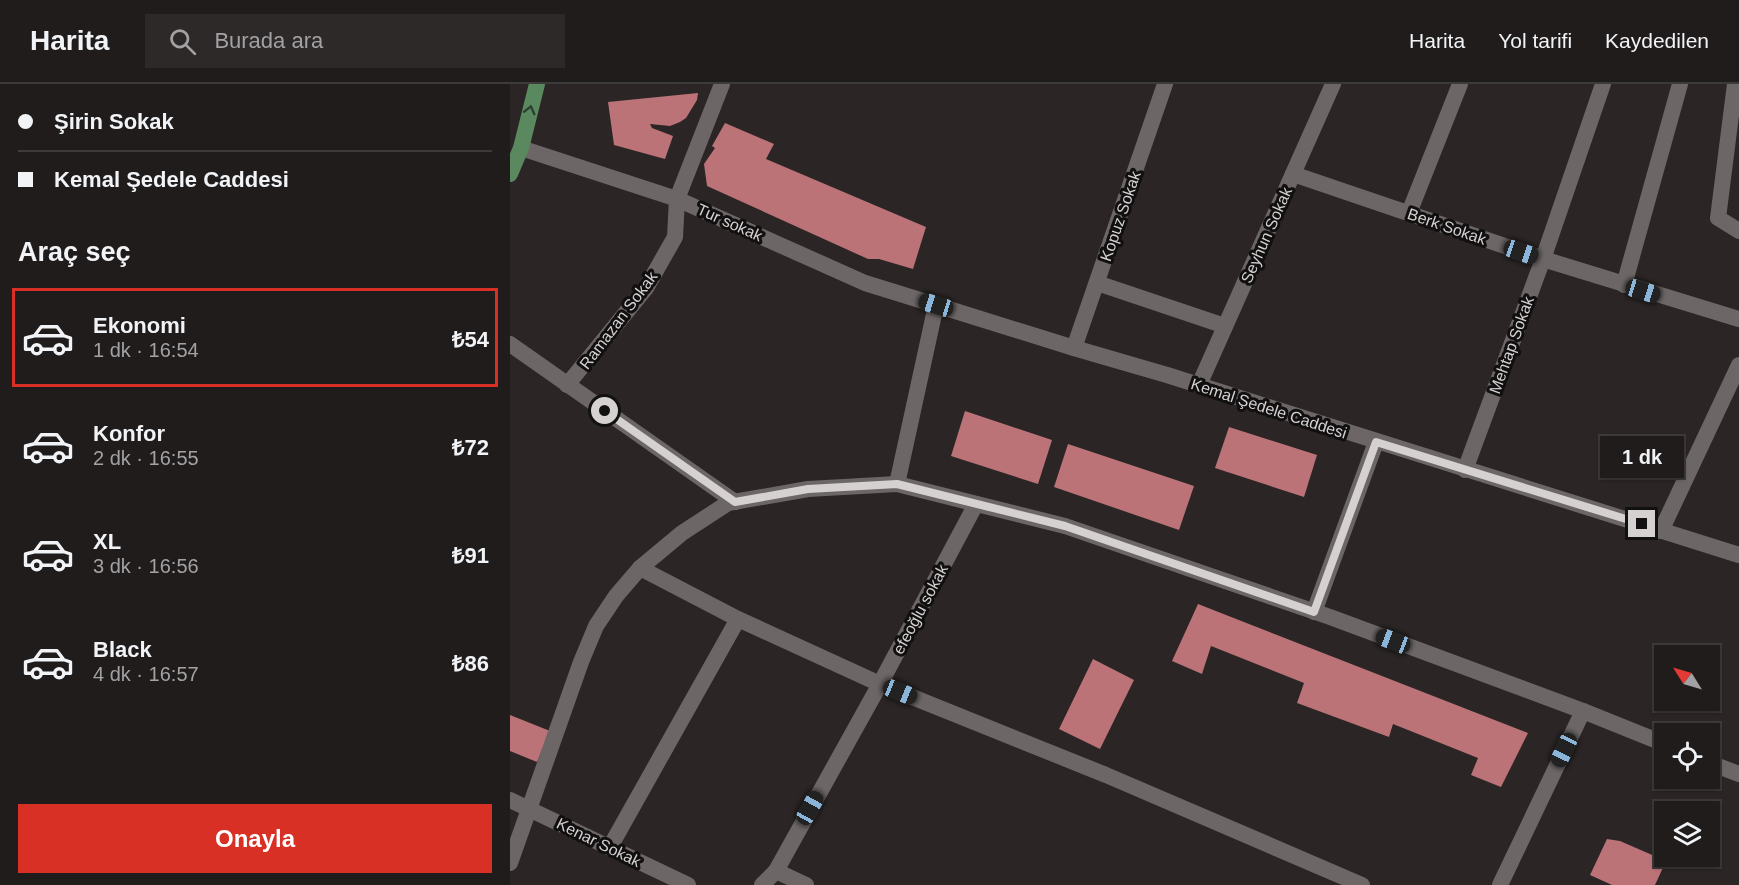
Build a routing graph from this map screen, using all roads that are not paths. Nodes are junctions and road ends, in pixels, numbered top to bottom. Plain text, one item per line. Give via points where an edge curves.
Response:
1 (537, 84) edge
2 (722, 84) edge
3 (1165, 84) edge
4 (1333, 84) edge
5 (1460, 84) edge
6 (1604, 84) edge
7 (1680, 84) edge
8 (1735, 84) edge
9 (516, 147) edge
10 (510, 174) edge
11 (1293, 174) junction
12 (677, 199) junction
13 (1409, 213) junction
14 (1739, 231) edge
15 (1543, 259) junction
16 (1096, 283) junction
17 (1623, 285) junction
18 (936, 305) junction
19 (1739, 320) edge
20 (1226, 326) junction
21 (510, 344) edge
22 (1074, 348) junction
23 (1739, 365) edge
24 (567, 385) junction
25 (1199, 385) junction
26 (1376, 442) junction
27 (1465, 470) junction
28 (897, 484) junction
29 (735, 502) junction
30 (976, 504) junction
31 (1661, 531) junction
32 (1739, 555) edge
33 (640, 568) junction
34 (1314, 612) junction
35 (738, 619) junction
36 (880, 684) junction
37 (1583, 711) junction
38 (1654, 740) edge
39 (1720, 767) edge
40 (1739, 774) edge
41 (510, 800) edge
42 (531, 809) junction
43 (610, 847) junction
44 (510, 863) edge
45 (776, 870) junction
46 (688, 885) edge
47 (762, 885) edge
48 (806, 885) edge
49 (1362, 885) edge
50 (1500, 885) edge

9 -> 1 main road
2 - 12 street, Ramazan Sokak
3 - 16 street, Kopuz Sokak
4 - 11 street, Seyhun Sokak
5 - 13 street
6 - 15 street, Mehtap Sokak
7 - 17 street
8 - 14 street via 1718,218
9 - 10 main road
9 - 12 street, Tur sokak
11 - 13 street, Berk Sokak
11 - 20 street, Seyhun Sokak
12 - 18 street, Tur sokak via 865,283
12 - 24 street, Ramazan Sokak via 675,237 646,288
13 - 15 street, Berk Sokak
15 - 17 street, Berk Sokak
15 - 27 street, Mehtap Sokak
16 - 20 street
16 - 22 street, Kopuz Sokak
17 - 19 street, Berk Sokak
18 - 22 street, Kemal Şedele Caddesi
18 - 28 street
20 - 25 street, Seyhun Sokak
21 - 24 street
22 - 25 street, Kemal Şedele Caddesi
23 - 31 street
24 - 29 street
25 - 26 street, Kemal Şedele Caddesi
26 - 27 street, Kemal Şedele Caddesi
26 - 34 street
27 - 31 street, Kemal Şedele Caddesi
28 - 29 street via 808,489
28 - 30 street
29 - 33 street via 682,533
30 - 34 street via 1065,526
30 - 36 street, efeoğlu sokak
31 - 32 street, Kemal Şedele Caddesi
33 - 35 street
33 - 42 street via 596,626
34 - 37 street
35 - 36 street
35 - 43 street
36 - 45 street, efeoğlu sokak
36 - 49 street
37 - 38 street
37 - 50 street
39 - 40 street
41 - 42 street, Kenar Sokak
42 - 43 street, Kenar Sokak
42 - 44 street
43 - 46 street, Kenar Sokak
45 - 47 street
45 - 48 street

